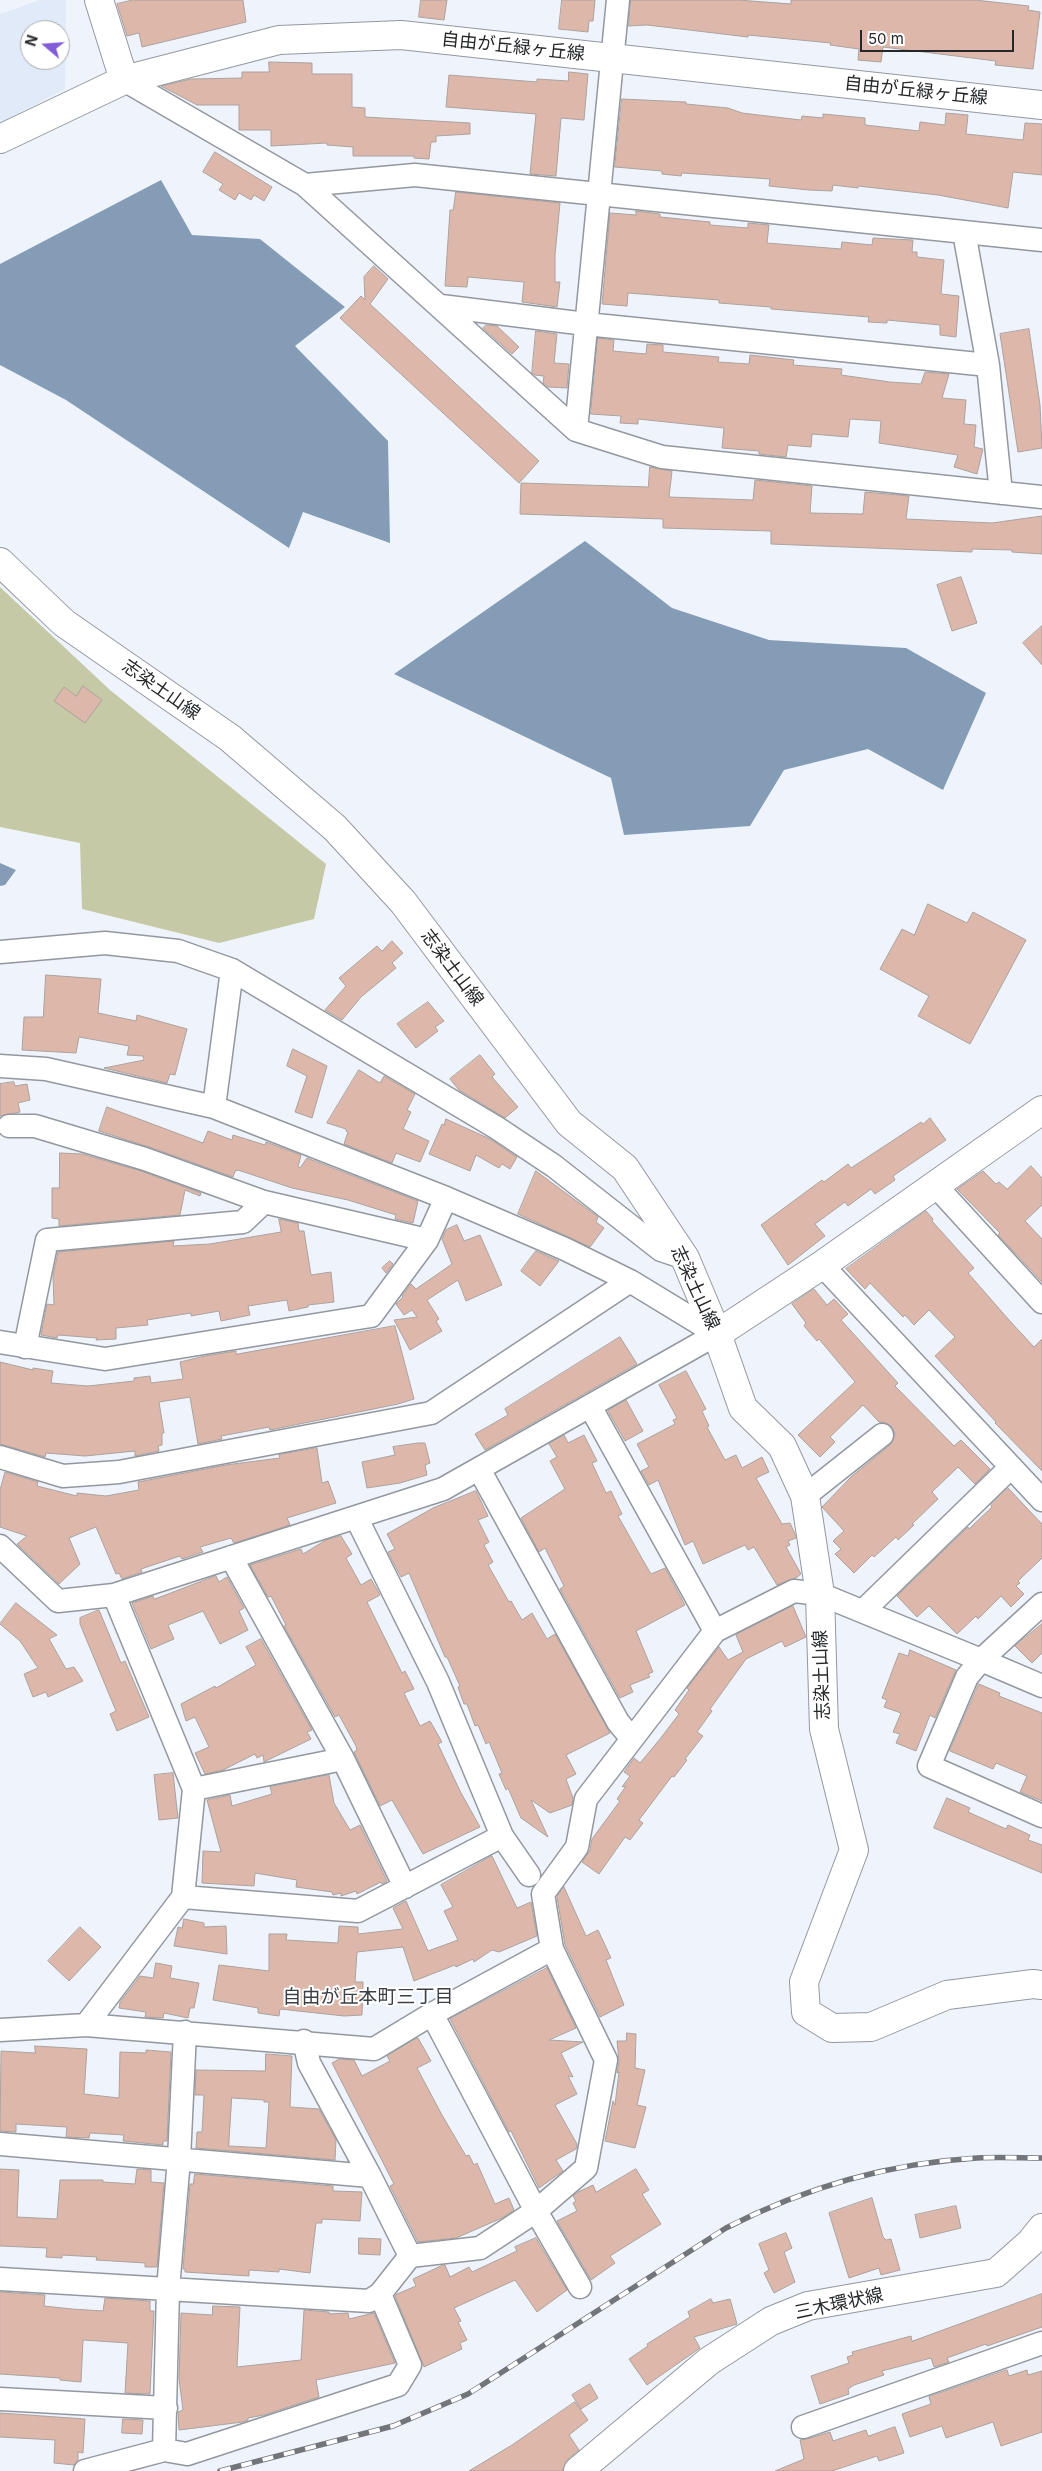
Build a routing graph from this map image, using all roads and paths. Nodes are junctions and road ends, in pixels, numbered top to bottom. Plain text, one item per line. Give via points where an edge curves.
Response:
1 (99, 0) edge
2 (618, 0) edge
3 (612, 58) junction
4 (124, 80) junction
5 (1042, 105) edge
6 (0, 139) edge
7 (305, 185) junction
8 (598, 195) junction
9 (964, 232) junction
10 (1042, 240) edge
11 (442, 306) junction
12 (586, 324) junction
13 (988, 365) junction
14 (576, 430) junction
15 (1001, 493) junction
16 (1042, 497) edge
17 (0, 562) edge
18 (0, 952) edge
19 (232, 970) junction
20 (0, 1066) edge
21 (214, 1107) junction
22 (1042, 1110) edge
23 (9, 1126) dead end
24 (935, 1185) junction
25 (446, 1198) junction
26 (264, 1202) junction
27 (427, 1240) junction
28 (685, 1258) junction
29 (822, 1264) junction
30 (630, 1281) junction
31 (1042, 1302) edge
32 (717, 1334) junction
33 (0, 1342) edge
34 (25, 1348) junction
35 (590, 1406) junction
36 (882, 1435) dead end
37 (0, 1457) edge
38 (1011, 1467) junction
39 (479, 1469) junction
40 (805, 1496) junction
41 (1042, 1500) edge
42 (356, 1517) junction
43 (0, 1546) edge
44 (231, 1557) junction
45 (820, 1594) junction
46 (114, 1595) junction
47 (1042, 1604) edge
48 (863, 1612) junction
49 (715, 1631) junction
50 (982, 1660) junction
51 (1042, 1686) edge
52 (632, 1739) junction
53 (343, 1759) junction
54 (194, 1789) junction
55 (1042, 1816) edge
56 (502, 1836) junction
57 (529, 1875) dead end
58 (405, 1887) junction
59 (183, 1897) junction
60 (552, 1949) junction
61 (1042, 1985) edge
62 (432, 2014) junction
63 (86, 2025) junction
64 (0, 2030) edge
65 (185, 2032) junction
66 (304, 2042) junction
67 (0, 2144) edge
68 (179, 2159) junction
69 (370, 2176) junction
70 (536, 2211) junction
71 (1042, 2228) edge
72 (410, 2256) junction
73 (0, 2279) edge
74 (580, 2287) dead end
75 (168, 2289) junction
76 (380, 2294) junction
77 (1042, 2343) edge
78 (0, 2399) edge
79 (166, 2408) junction
80 (803, 2427) dead end
81 (164, 2450) junction
82 (85, 2471) edge
83 (578, 2471) edge

1 - 4 main road
2 - 3 street
3 - 4 main road, 自由が丘緑ヶ丘線 via 401,35 279,40
3 - 5 main road, 自由が丘緑ヶ丘線
3 - 8 street
4 - 6 main road, 自由が丘緑ヶ丘線
4 - 7 street
7 - 8 street via 415,175
7 - 11 street
8 - 9 street
8 - 12 street
9 - 10 street
9 - 13 street
11 - 12 street
11 - 14 street
12 - 13 street
12 - 14 street
13 - 15 street
14 - 15 street via 662,457
15 - 16 street
17 - 28 main road, 志染土山線 via 64,623 230,738 335,828 403,902 569,1123 625,1168
18 - 19 street via 105,943 178,951
19 - 21 street
19 - 28 street via 497,1128 554,1166 661,1250
20 - 21 street via 46,1069
21 - 25 street
22 - 24 main road
23 - 26 street via 35,1126 127,1153
24 - 29 main road
24 - 31 street
25 - 27 street
25 - 30 street
26 - 27 street
26 - 34 street via 243,1222 47,1240
27 - 34 street via 371,1316 105,1359
28 - 32 main road, 志染土山線
29 - 32 main road
29 - 38 street
30 - 32 street
30 - 37 street via 431,1412 119,1472 64,1476
32 - 35 street
32 - 40 main road, 志染土山線 via 743,1408 782,1446
33 - 34 street
35 - 39 street
35 - 49 street
36 - 40 street
38 - 41 street
38 - 48 street
39 - 42 street via 443,1489
39 - 52 street via 618,1722
40 - 45 main road, 志染土山線
42 - 44 street
42 - 56 street via 438,1682
43 - 46 street via 58,1601
44 - 46 street
44 - 53 street
45 - 48 street
45 - 49 street via 794,1590
45 - 61 main road, 志染土山線 via 824,1729 854,1850 804,1982 806,2012 832,2028 871,2027 948,1995
46 - 54 street
47 - 50 street
48 - 50 street
49 - 52 street
50 - 51 street
50 - 55 street via 967,1677 929,1766
52 - 60 street via 586,1799 577,1847 543,1894
53 - 54 street
53 - 58 street
54 - 59 street
56 - 57 street
56 - 58 street
58 - 59 street via 358,1912
59 - 63 street
60 - 62 street
60 - 70 street via 606,2060 586,2168
62 - 66 street via 374,2049
62 - 70 street
63 - 64 street
63 - 65 street
65 - 66 street
65 - 68 street
66 - 69 street via 309,2064
67 - 68 street
68 - 69 street
68 - 75 street
69 - 72 street
70 - 72 street via 480,2248
70 - 74 street
71 - 83 main road, 三木環状線 via 996,2273 808,2306 770,2321 709,2361
72 - 76 street
73 - 75 street
75 - 76 street via 369,2301
75 - 79 street
76 - 81 street via 410,2365 398,2385 187,2454
77 - 80 street
78 - 79 street
79 - 81 street
81 - 82 street

